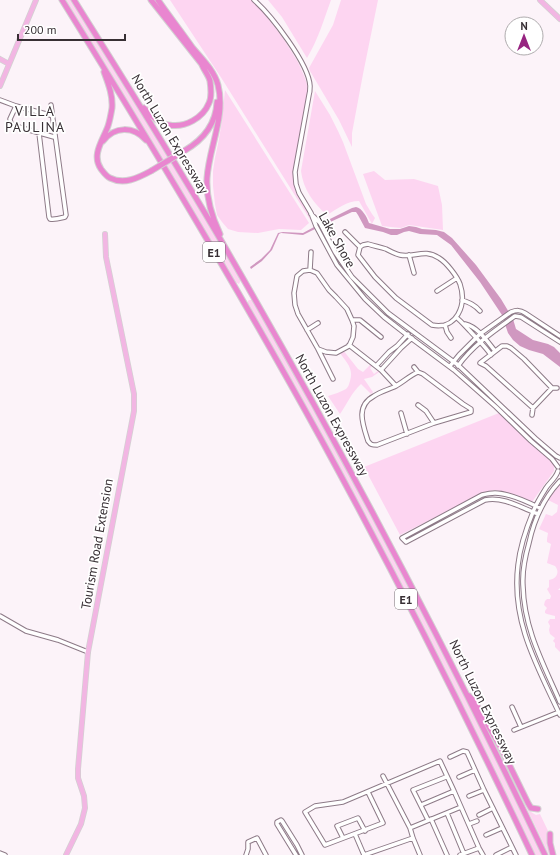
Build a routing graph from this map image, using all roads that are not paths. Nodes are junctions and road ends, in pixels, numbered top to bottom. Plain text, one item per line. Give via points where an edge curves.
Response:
1 (36, 0) edge
2 (62, 0) edge
3 (74, 0) edge
4 (151, 0) edge
5 (158, 0) edge
6 (254, 0) edge
7 (540, 0) edge
8 (560, 19) edge
9 (0, 59) edge
10 (99, 60) junction
11 (9, 64) junction
12 (202, 65) junction
13 (211, 72) junction
14 (215, 84) junction
15 (0, 86) edge
16 (134, 96) junction
17 (0, 100) edge
18 (51, 105) dead end
19 (16, 106) junction
20 (52, 116) junction
21 (39, 133) junction
22 (54, 137) junction
23 (99, 148) junction
24 (157, 155) junction
25 (311, 213) junction
26 (345, 232) dead end
27 (105, 234) dead end
28 (360, 247) junction
29 (311, 252) dead end
30 (228, 254) junction
31 (409, 255) junction
32 (310, 270) junction
33 (414, 273) dead end
34 (457, 278) junction
35 (437, 291) dead end
36 (462, 300) junction
37 (480, 311) dead end
38 (514, 311) junction
39 (516, 315) junction
40 (456, 317) junction
41 (352, 320) junction
42 (318, 323) dead end
43 (465, 324) junction
44 (446, 325) junction
45 (307, 330) junction
46 (411, 330) junction
47 (407, 334) junction
48 (416, 334) junction
49 (480, 334) junction
50 (560, 336) edge
51 (381, 337) dead end
52 (412, 338) junction
53 (451, 338) dead end
54 (476, 338) junction
55 (484, 338) junction
56 (480, 341) junction
57 (560, 342) edge
58 (349, 345) junction
59 (399, 347) junction
60 (318, 349) junction
61 (495, 351) junction
62 (491, 355) junction
63 (454, 362) junction
64 (376, 366) junction
65 (450, 366) junction
66 (458, 366) junction
67 (414, 367) dead end
68 (381, 370) junction
69 (454, 370) junction
70 (418, 372) junction
71 (333, 379) dead end
72 (396, 386) junction
73 (552, 388) junction
74 (557, 388) dead end
75 (463, 404) junction
76 (418, 405) dead end
77 (533, 408) junction
78 (401, 413) dead end
79 (462, 414) junction
80 (532, 415) dead end
81 (434, 423) junction
82 (407, 434) junction
83 (560, 458) edge
84 (559, 467) edge
85 (560, 475) edge
86 (560, 481) edge
87 (482, 495) junction
88 (485, 500) junction
89 (535, 506) junction
90 (540, 508) junction
91 (532, 514) junction
92 (537, 516) junction
93 (518, 565) junction
94 (525, 566) junction
95 (0, 616) edge
96 (88, 652) junction
97 (464, 690) junction
98 (560, 702) edge
99 (512, 707) dead end
100 (559, 713) edge
101 (521, 727) junction
102 (514, 730) dead end
103 (450, 757) dead end
104 (475, 770) junction
105 (383, 776) dead end
106 (446, 777) junction
107 (459, 777) dead end
108 (387, 784) junction
109 (484, 790) junction
110 (454, 791) junction
111 (368, 792) junction
112 (469, 796) dead end
113 (421, 805) junction
114 (461, 807) junction
115 (493, 808) junction
116 (538, 809) dead end
117 (447, 813) junction
118 (479, 815) dead end
119 (429, 820) junction
120 (476, 821) dead end
121 (469, 824) junction
122 (410, 828) junction
123 (502, 828) junction
124 (365, 831) junction
125 (356, 834) junction
126 (550, 834) dead end
127 (486, 835) dead end
128 (343, 838) junction
129 (413, 838) junction
130 (512, 847) junction
131 (479, 848) junction
132 (0, 853) edge
133 (462, 854) edge
134 (5, 855) edge
135 (66, 855) edge
136 (246, 855) edge
137 (266, 855) edge
138 (296, 855) edge
139 (302, 855) edge
140 (420, 855) edge
141 (447, 855) edge
142 (483, 855) edge
143 (496, 855) edge
144 (516, 855) edge
145 (532, 855) edge
146 (545, 855) edge
147 (553, 855) edge

1 - 11 main road
2 - 10 highway, North Luzon Expressway / E1
3 - 16 highway, North Luzon Expressway / E1
4 - 12 highway
5 - 13 highway
6 - 25 street via 274,21 306,70 310,85 309,95 295,178 299,193
7 - 8 main road
9 - 11 main road
10 - 23 highway via 109,85 112,104 111,116
10 - 24 highway, North Luzon Expressway / E1
11 - 15 main road
12 - 14 highway
12 - 16 highway via 210,80 209,103 204,112 188,124 179,126 160,122
13 - 14 highway
13 - 30 highway via 217,82 220,115 207,179 213,218
14 - 23 highway, bridge via 218,98 214,120 202,138 151,171 126,181 112,179 104,174 99,166
16 - 30 highway, North Luzon Expressway / E1
17 - 19 street
18 - 20 street
19 - 20 street
19 - 21 street via 10,119 11,124
20 - 22 street
21 - 22 street
21 - 22 street via 50,219 66,215
23 - 24 highway via 110,134 119,130 132,130 140,134
24 - 145 highway, North Luzon Expressway / E1 via 350,492 482,750
25 - 46 street, Lake Shore via 317,218 352,277 388,313
25 - 47 street, Lake Shore via 337,265 365,299
26 - 28 street
27 - 96 main road, Tourism Road Extension via 106,257 134,394 134,411
28 - 31 street via 368,244 400,255
28 - 44 street via 360,259 396,298 432,325
29 - 32 street
30 - 97 highway, North Luzon Expressway / E1 via 348,467
31 - 33 street
31 - 34 street via 425,253 437,256
32 - 41 street via 317,273 347,309
32 - 45 street via 303,271 298,276 294,293 298,314
34 - 35 street
34 - 36 street
36 - 37 street via 476,306
36 - 40 street
38 - 39 street
38 - 49 street
38 - 50 street via 525,313
39 - 55 street
39 - 57 street
40 - 43 street
40 - 44 street
41 - 51 street via 360,320
41 - 58 street via 353,337
42 - 45 street
43 - 49 street
43 - 54 street
44 - 53 street
45 - 60 street
46 - 47 street
46 - 48 street, Lake Shore
47 - 52 street, Lake Shore
47 - 59 street
48 - 52 street
48 - 63 street, Lake Shore
49 - 54 street
49 - 55 street
52 - 59 street
52 - 65 street, Lake Shore
54 - 56 street
54 - 63 street
55 - 56 street
55 - 61 street
56 - 62 street
56 - 66 street
58 - 60 street via 336,353
58 - 64 street
59 - 64 street via 389,352
59 - 68 street
60 - 71 street
61 - 62 street
61 - 73 street via 502,346 511,348
62 - 77 street via 480,363
63 - 65 street
63 - 66 street, Lake Shore
64 - 68 street
65 - 69 street, Lake Shore
66 - 69 street
66 - 83 street, Lake Shore
67 - 70 street
68 - 72 street
69 - 84 street, Lake Shore
70 - 72 street
70 - 75 street
72 - 82 street via 374,395 365,404 361,414 363,424 368,441 373,445
73 - 74 street
73 - 77 street
75 - 79 street
75 - 79 street via 472,410
76 - 81 street
77 - 80 street
78 - 82 street
79 - 81 street
81 - 82 street
84 - 85 street, Lake Shore
84 - 89 street
86 - 90 street
87 - 88 street
87 - 88 street via 402,538 406,542
87 - 89 street via 502,494
88 - 91 street via 503,500
89 - 90 street
89 - 91 street
90 - 92 street
91 - 92 street
91 - 93 street
92 - 94 street
93 - 94 street
93 - 100 street via 516,585 523,630
94 - 98 street via 524,607 529,627
95 - 96 street via 30,632
96 - 135 main road, Tourism Road Extension via 78,769 85,808 81,824
97 - 116 highway via 475,702 497,740 531,808
97 - 146 highway, North Luzon Expressway / E1
99 - 101 street
100 - 101 street
101 - 102 street
103 - 104 street via 467,752
104 - 107 street
104 - 109 street
105 - 108 street
106 - 108 street via 440,761
106 - 110 street
106 - 113 street via 413,790
108 - 111 street
108 - 122 street
109 - 112 street
109 - 115 street
110 - 113 street
110 - 114 street
111 - 124 street via 383,823
111 - 128 street via 343,802 315,806 305,812 325,845
113 - 119 street
114 - 117 street
114 - 121 street
115 - 118 street
115 - 123 street
117 - 119 street
117 - 133 street
119 - 122 street
119 - 141 street
120 - 121 street
121 - 131 street
122 - 129 street
123 - 127 street
123 - 130 street
124 - 125 street
124 - 128 street via 358,818 337,826
125 - 128 street
125 - 129 street via 364,855
126 - 147 highway
129 - 140 street
130 - 143 street
130 - 144 street
131 - 133 street
131 - 142 street
132 - 134 street
136 - 137 street via 248,842 257,838
138 - 139 street via 277,824 281,820

